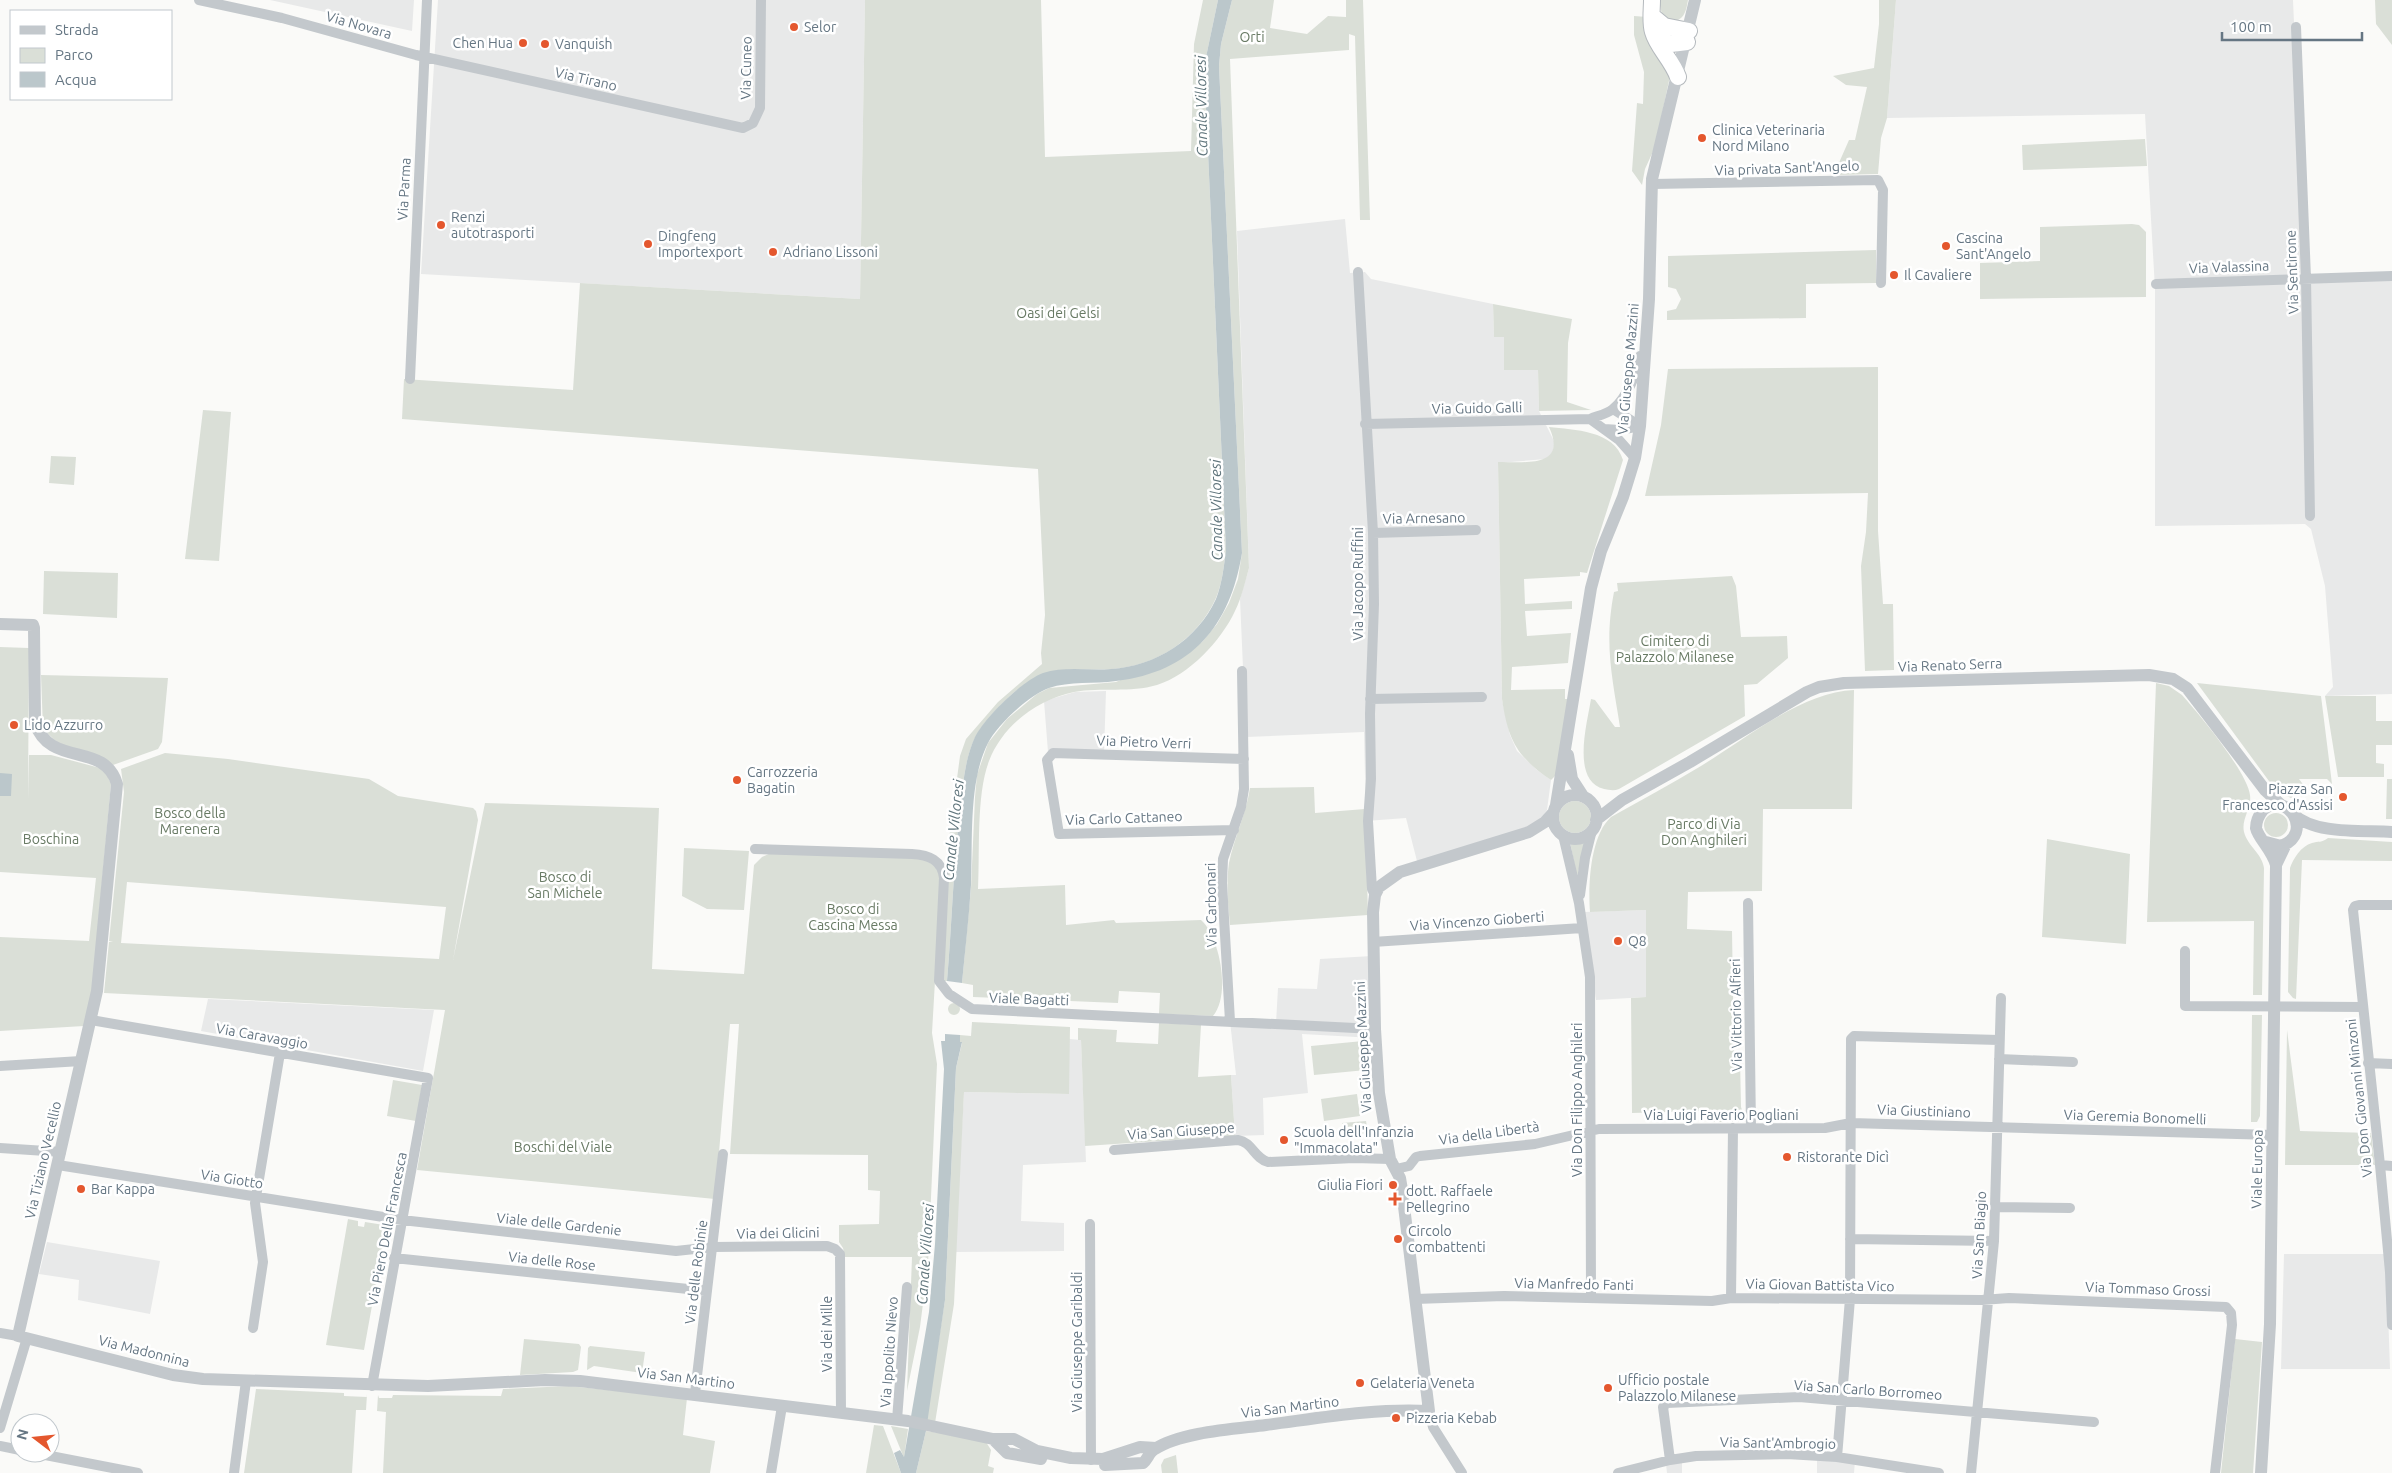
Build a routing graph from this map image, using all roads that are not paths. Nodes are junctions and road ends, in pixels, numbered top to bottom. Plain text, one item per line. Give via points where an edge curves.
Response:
1 (199, 0) edge
2 (427, 0) edge
3 (761, 0) edge
4 (1695, 0) edge
5 (1652, 8) edge
6 (2296, 27) dead end
7 (1688, 36) junction
8 (1656, 39) junction
9 (424, 57) junction
10 (1678, 77) junction
11 (743, 128) joint
12 (1652, 184) junction
13 (1358, 272) dead end
14 (2392, 276) edge
15 (2306, 278) junction
16 (1881, 283) dead end
17 (2156, 284) dead end
18 (1650, 299) junction
19 (410, 379) dead end
20 (1613, 409) junction
21 (1590, 419) junction
22 (1365, 424) junction
23 (1640, 426) junction
24 (1603, 429) junction
25 (1635, 458) junction
26 (2310, 516) dead end
27 (1476, 530) dead end
28 (1373, 533) junction
29 (0, 624) edge
30 (1242, 671) dead end
31 (1482, 697) dead end
32 (1370, 699) junction
33 (1567, 737) junction
34 (1244, 759) junction
35 (1047, 760) joint
36 (2258, 782) junction
37 (1586, 798) junction
38 (1622, 800) junction
39 (2281, 805) junction
40 (1555, 809) junction
41 (2293, 814) junction
42 (2260, 815) junction
43 (1594, 825) junction
44 (2319, 827) junction
45 (1234, 830) junction
46 (1529, 832) junction
47 (2392, 832) edge
48 (1561, 834) junction
49 (2290, 840) junction
50 (2266, 842) junction
51 (755, 849) dead end
52 (2276, 865) junction
53 (1375, 895) junction
54 (1748, 903) dead end
55 (1579, 904) junction
56 (2392, 905) edge
57 (1582, 928) junction
58 (1373, 942) junction
59 (2185, 951) dead end
60 (2001, 998) dead end
61 (2274, 1006) junction
62 (2363, 1007) junction
63 (91, 1020) junction
64 (1230, 1021) junction
65 (1375, 1029) junction
66 (1999, 1040) junction
67 (280, 1053) junction
68 (1998, 1059) junction
69 (81, 1061) junction
70 (2072, 1062) dead end
71 (2368, 1064) junction
72 (2392, 1064) edge
73 (0, 1066) edge
74 (428, 1078) joint
75 (1851, 1123) junction
76 (1996, 1127) junction
77 (1733, 1128) junction
78 (1751, 1128) junction
79 (1591, 1132) junction
80 (2273, 1134) junction
81 (0, 1148) edge
82 (1114, 1150) dead end
83 (723, 1154) dead end
84 (59, 1159) junction
85 (1393, 1164) junction
86 (2380, 1165) junction
87 (2392, 1166) edge
88 (255, 1197) junction
89 (1996, 1207) junction
90 (2070, 1208) dead end
91 (402, 1220) junction
92 (1090, 1224) dead end
93 (1850, 1239) junction
94 (1994, 1241) junction
95 (713, 1247) junction
96 (840, 1254) joint
97 (394, 1258) junction
98 (2391, 1272) edge
99 (907, 1287) dead end
100 (706, 1291) junction
101 (1592, 1298) junction
102 (1731, 1298) junction
103 (1415, 1299) junction
104 (1850, 1299) junction
105 (1989, 1299) junction
106 (2392, 1325) edge
107 (254, 1328) dead end
108 (0, 1333) edge
109 (23, 1337) junction
110 (246, 1381) junction
111 (372, 1386) junction
112 (695, 1393) junction
113 (1843, 1399) junction
114 (782, 1406) junction
115 (1429, 1411) junction
116 (1977, 1412) junction
117 (841, 1413) junction
118 (903, 1420) junction
119 (2094, 1422) dead end
120 (0, 1428) edge
121 (993, 1439) junction
122 (1156, 1448) junction
123 (1837, 1457) junction
124 (60, 1458) edge
125 (1091, 1460) junction
126 (1670, 1460) junction
127 (138, 1473) edge
128 (234, 1473) edge
129 (771, 1473) edge
130 (1462, 1473) edge
131 (1618, 1473) edge
132 (1939, 1473) edge
133 (1971, 1473) edge
134 (2215, 1473) edge
135 (2261, 1473) edge

1 - 9 street, Via Novara via 282,18
2 - 9 street, Via Parma
3 - 11 street, Via Cuneo via 760,108 753,123
4 - 7 street, Via Giuseppe Mazzini
5 - 7 highway via 1664,26
5 - 8 highway
6 - 15 street, Via Sentirone
7 - 8 highway via 1671,44
7 - 10 street, Via Giuseppe Mazzini
8 - 10 highway via 1673,63
9 - 11 street, Via Tirano
9 - 19 street, Via Parma
10 - 12 street, Via Giuseppe Mazzini
12 - 16 street, Via privata Sant'Angelo via 1878,180 1883,190
12 - 18 street, Via Giuseppe Mazzini
13 - 22 street, Via Jacopo Ruffini
14 - 15 street, Via Valassina
15 - 17 street, Via Valassina
15 - 26 street, Via Sentirone
18 - 20 street, Via Guido Galli via 1640,365 1628,390
18 - 23 street, Via Giuseppe Mazzini
20 - 21 street, Via Guido Galli
20 - 23 street
21 - 22 street, Via Guido Galli
21 - 24 street
22 - 28 street, Via Jacopo Ruffini
23 - 24 street
23 - 25 street, Via Giuseppe Mazzini
24 - 25 street via 1620,440
25 - 33 street, Via Giuseppe Mazzini via 1598,559
27 - 28 street, Via Arnesano
28 - 32 street, Via Jacopo Ruffini
29 - 63 street, Via Tiziano Vecellio via 33,625 36,638 35,723 38,731 53,748 106,765 117,784 97,991
30 - 34 street, Via Carbonari
31 - 32 street
32 - 53 street, Via Jacopo Ruffini via 1368,820
33 - 37 street, Via Giuseppe Mazzini via 1570,771
33 - 40 street, Via Giuseppe Mazzini
34 - 35 street, Via Pietro Verri via 1053,753
34 - 45 street, Via Carbonari via 1244,789
35 - 45 street, Via Carlo Cattaneo via 1059,834
36 - 38 street, Via Renato Serra via 2187,688 2173,679 2156,675 1844,683 1802,695
36 - 39 street, Via Renato Serra
36 - 42 street, Via Renato Serra via 2262,802
37 - 38 street, Via Renato Serra via 1603,804
37 - 40 street via 1565,797
37 - 43 street via 1596,812
38 - 43 street, Via Renato Serra
39 - 41 street
39 - 42 street via 2271,806
40 - 46 street via 1545,822
40 - 48 street via 1554,824
41 - 44 street
41 - 49 street via 2296,827
42 - 50 street via 2257,830
43 - 48 street via 1580,838
43 - 55 street, Via Don Filippo Anghileri via 1585,858
44 - 47 street
44 - 49 street
45 - 64 street, Via Carbonari via 1225,852 1222,883
46 - 48 street
46 - 53 street via 1400,872 1384,882
48 - 55 street, Via Don Filippo Anghileri
49 - 50 street via 2276,846
49 - 52 street, Viale Europa
50 - 52 street, Viale Europa
51 - 64 street, Viale Bagatti via 912,854 936,861 944,878 939,981 949,994 972,1009
52 - 61 street, Viale Europa
53 - 58 street, Via Giuseppe Mazzini
54 - 78 street, Via Vittorio Alfieri
55 - 57 street, Via Don Filippo Anghileri
56 - 62 street, Via Don Giovanni Minzoni via 2359,905 2353,908
57 - 58 street, Via Vincenzo Gioberti
57 - 79 street, Via Don Filippo Anghileri via 1590,977
58 - 65 street, Via Giuseppe Mazzini
59 - 61 street via 2185,1006
60 - 66 street, Via San Biagio
61 - 62 street
61 - 80 street, Viale Europa
62 - 71 street, Via Don Giovanni Minzoni
63 - 67 street, Via Caravaggio
63 - 69 street, Via Tiziano Vecellio
64 - 65 street, Viale Bagatti
65 - 85 street, Via Giuseppe Mazzini via 1379,1093
66 - 68 street, Via San Biagio
66 - 75 street via 1854,1036 1850,1043
67 - 74 street, Via Caravaggio
67 - 88 street
68 - 70 street
68 - 76 street, Via San Biagio
69 - 73 street
69 - 84 street, Via Tiziano Vecellio
71 - 72 street
71 - 86 street, Via Don Giovanni Minzoni
74 - 91 street, Via Piero Della Francesca
75 - 76 street, Via Giustiniano
75 - 78 street, Via Luigi Faverio Pogliani via 1825,1128
75 - 93 street
76 - 80 street, Via Geremia Bonomelli
76 - 89 street, Via San Biagio
77 - 78 street, Via Luigi Faverio Pogliani
77 - 79 street, Via Luigi Faverio Pogliani via 1599,1129
77 - 102 street, Via Giovan Battista Vico
79 - 85 street, Via della Libertà via 1535,1144 1420,1156 1409,1166
79 - 101 street, Via Don Filippo Anghileri
80 - 135 street, Viale Europa via 2270,1324
81 - 84 street, Via Giotto
82 - 85 street, Via San Giuseppe via 1238,1140 1247,1143 1257,1157 1268,1162 1354,1158
83 - 95 street, Via delle Robinie
84 - 88 street, Via Giotto
84 - 109 street, Via Tiziano Vecellio
85 - 103 street, Via Giuseppe Mazzini via 1402,1190
86 - 87 street
86 - 98 street, Via Don Giovanni Minzoni
88 - 91 street, Via Giotto
88 - 107 street via 263,1262
89 - 90 street
89 - 94 street, Via San Biagio
91 - 95 street, Viale delle Gardenie via 676,1251
91 - 97 street, Via Piero Della Francesca
92 - 125 street, Via Giuseppe Garibaldi
93 - 94 street
93 - 104 street
94 - 105 street, Via San Biagio
95 - 96 street, Via dei Glicini via 827,1246
95 - 100 street, Via delle Robinie
96 - 117 street, Via dei Mille
97 - 100 street, Via delle Rose
97 - 111 street, Via Piero Della Francesca
98 - 106 street, Via Don Giovanni Minzoni
99 - 118 street, Via Ippolito Nievo
100 - 112 street, Via delle Robinie
101 - 102 street, Via Manfredo Fanti via 1712,1301
101 - 103 street, Via Manfredo Fanti via 1452,1296
102 - 104 street, Via Giovan Battista Vico
103 - 115 street, Via Giuseppe Mazzini
104 - 105 street, Via Giovan Battista Vico
104 - 113 street
105 - 116 street, Via San Biagio
105 - 134 street, Via Tommaso Grossi via 2221,1306 2230,1310 2232,1325
108 - 109 street, Via Madonnina
109 - 110 street, Via Madonnina via 173,1376
109 - 120 street
110 - 111 street, Via Madonnina
110 - 128 street
111 - 112 street, Via San Martino via 474,1386 563,1380
112 - 114 street, Via San Martino
113 - 116 street, Via San Carlo Borromeo
113 - 123 street
113 - 126 street, Via San Carlo Borromeo via 1799,1397 1666,1403 1663,1409
114 - 117 street, Via San Martino
114 - 129 street
115 - 122 street, Via San Martino via 1368,1412 1219,1431
115 - 130 street, Via Giuseppe Mazzini via 1433,1427
116 - 119 street, Via San Carlo Borromeo
116 - 133 street, Via San Biagio
117 - 118 street, Via San Martino
118 - 121 street, Via San Martino
121 - 122 street, Via San Martino via 1008,1454 1086,1466 1143,1463
121 - 125 street, Via San Martino via 1014,1439 1046,1453
122 - 125 street, Via San Martino via 1140,1447 1114,1457
123 - 126 street, Via Sant'Ambrogio via 1787,1454
123 - 132 street, Via Sant'Ambrogio
124 - 127 street
126 - 131 street, Via Sant'Ambrogio

